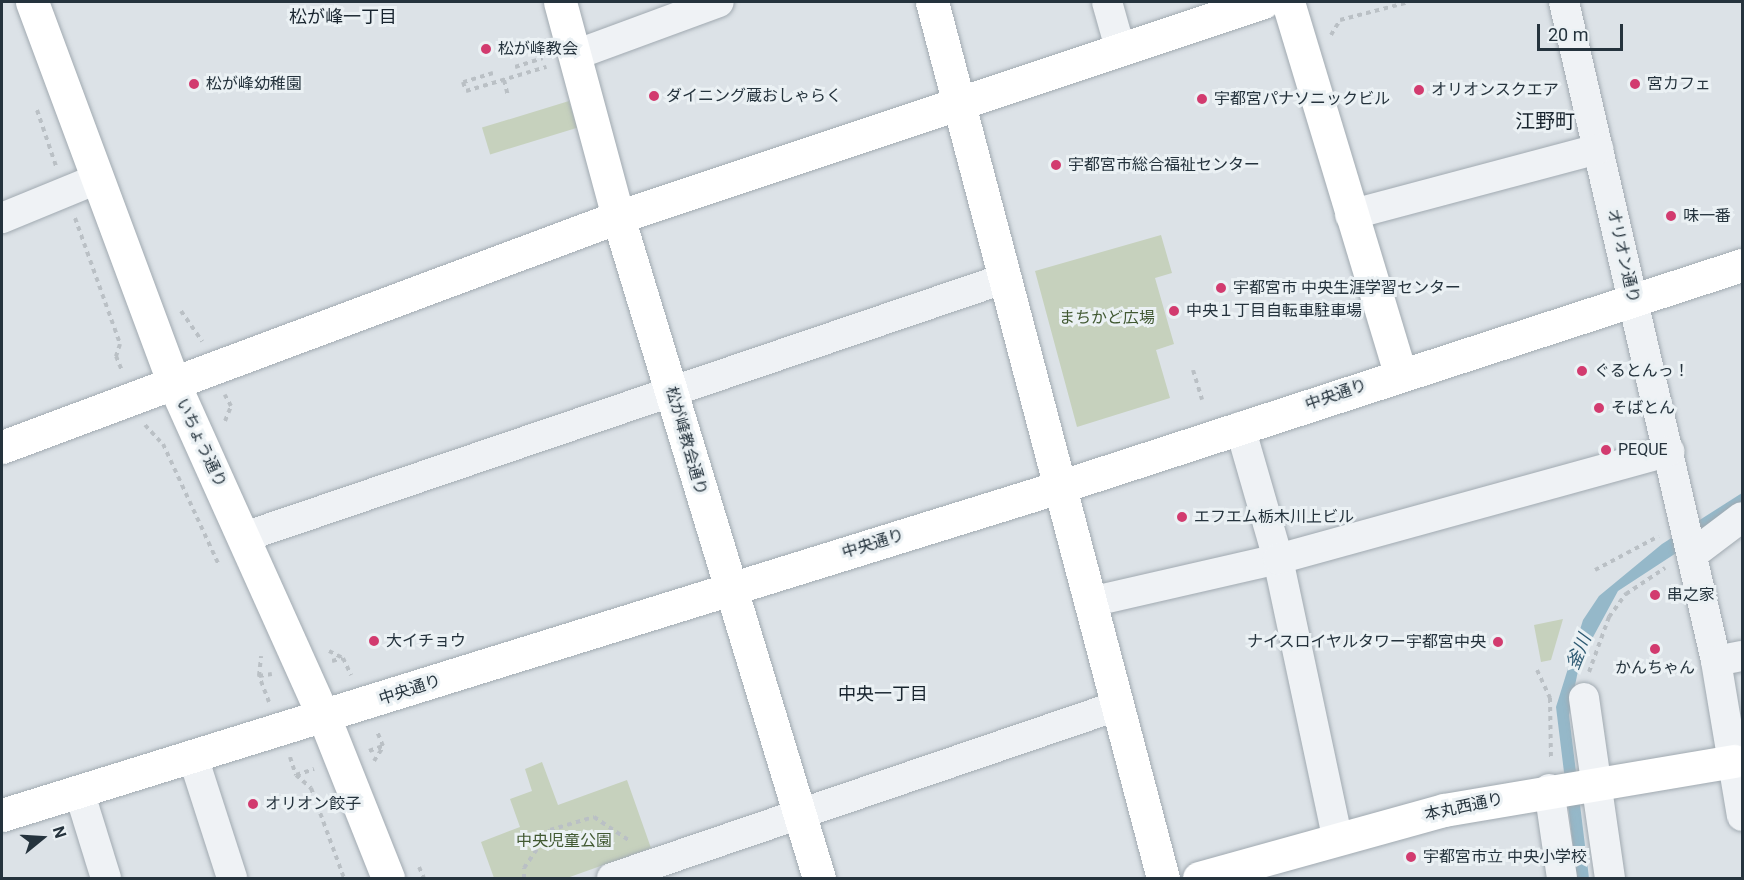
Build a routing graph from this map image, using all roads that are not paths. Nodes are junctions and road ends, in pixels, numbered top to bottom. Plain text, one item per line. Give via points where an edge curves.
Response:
1 (32, 2) edge
2 (560, 2) edge
3 (719, 2) edge
4 (932, 2) edge
5 (1107, 2) edge
6 (1263, 2) edge
7 (1288, 2) edge
8 (1564, 2) edge
9 (1120, 48) junction
10 (574, 55) junction
11 (958, 100) junction
12 (1598, 148) junction
13 (97, 179) junction
14 (1350, 215) junction
15 (618, 217) junction
16 (2, 218) edge
17 (1743, 265) edge
18 (1004, 279) junction
19 (1632, 300) junction
20 (1400, 373) junction
21 (174, 384) junction
22 (671, 388) junction
23 (1240, 427) junction
24 (2, 447) edge
25 (1668, 451) junction
26 (1059, 487) junction
27 (1743, 517) edge
28 (244, 537) junction
29 (1692, 554) junction
30 (1278, 559) junction
31 (729, 590) junction
32 (1090, 602) junction
33 (1730, 659) edge
34 (1584, 698) road end
35 (1117, 706) junction
36 (324, 717) junction
37 (193, 757) junction
38 (1734, 761) junction
39 (1551, 779) junction
40 (1596, 780) junction
41 (79, 790) junction
42 (799, 814) junction
43 (2, 815) edge
44 (1743, 816) edge
45 (1337, 836) junction
46 (106, 879) edge
47 (232, 879) edge
48 (388, 879) edge
49 (612, 879) edge
50 (819, 879) edge
51 (1163, 879) edge
52 (1199, 879) edge
53 (1562, 879) edge
54 (1610, 879) edge

1 - 13 street, いちょう通り
2 - 10 street, 松が峰教会通り
3 - 10 street
4 - 11 street
5 - 9 street
6 - 9 street
7 - 14 street
8 - 12 street, オリオン通り
9 - 11 street
10 - 15 street, 松が峰教会通り
11 - 15 street
11 - 18 street
12 - 14 street
12 - 19 street, オリオン通り
13 - 16 street
13 - 21 street, いちょう通り
14 - 20 street
15 - 21 street
15 - 22 street, 松が峰教会通り
17 - 19 street, 中央通り
18 - 22 street
18 - 26 street
19 - 20 street, 中央通り
19 - 25 street, オリオン通り
20 - 23 street, 中央通り
21 - 24 street
21 - 28 street, いちょう通り
22 - 28 street
22 - 31 street, 松が峰教会通り
23 - 26 street, 中央通り
23 - 30 street
25 - 29 street, オリオン通り
25 - 30 street
26 - 31 street, 中央通り
26 - 32 street
27 - 29 street
28 - 36 street, いちょう通り
29 - 33 street
30 - 32 street
30 - 45 street
31 - 36 street, 中央通り
31 - 42 street, 松が峰教会通り
32 - 35 street
33 - 38 street
34 - 40 street
35 - 42 street
35 - 51 street
36 - 37 street, 中央通り
36 - 48 street, いちょう通り
37 - 41 street, 中央通り
37 - 47 street
38 - 40 street, 本丸西通り
38 - 44 street
39 - 40 street, 本丸西通り
39 - 45 street, 本丸西通り
39 - 53 street
40 - 54 street
41 - 43 street, 中央通り
41 - 46 street
42 - 49 street
42 - 50 street, 松が峰教会通り
45 - 52 street, 本丸西通り

